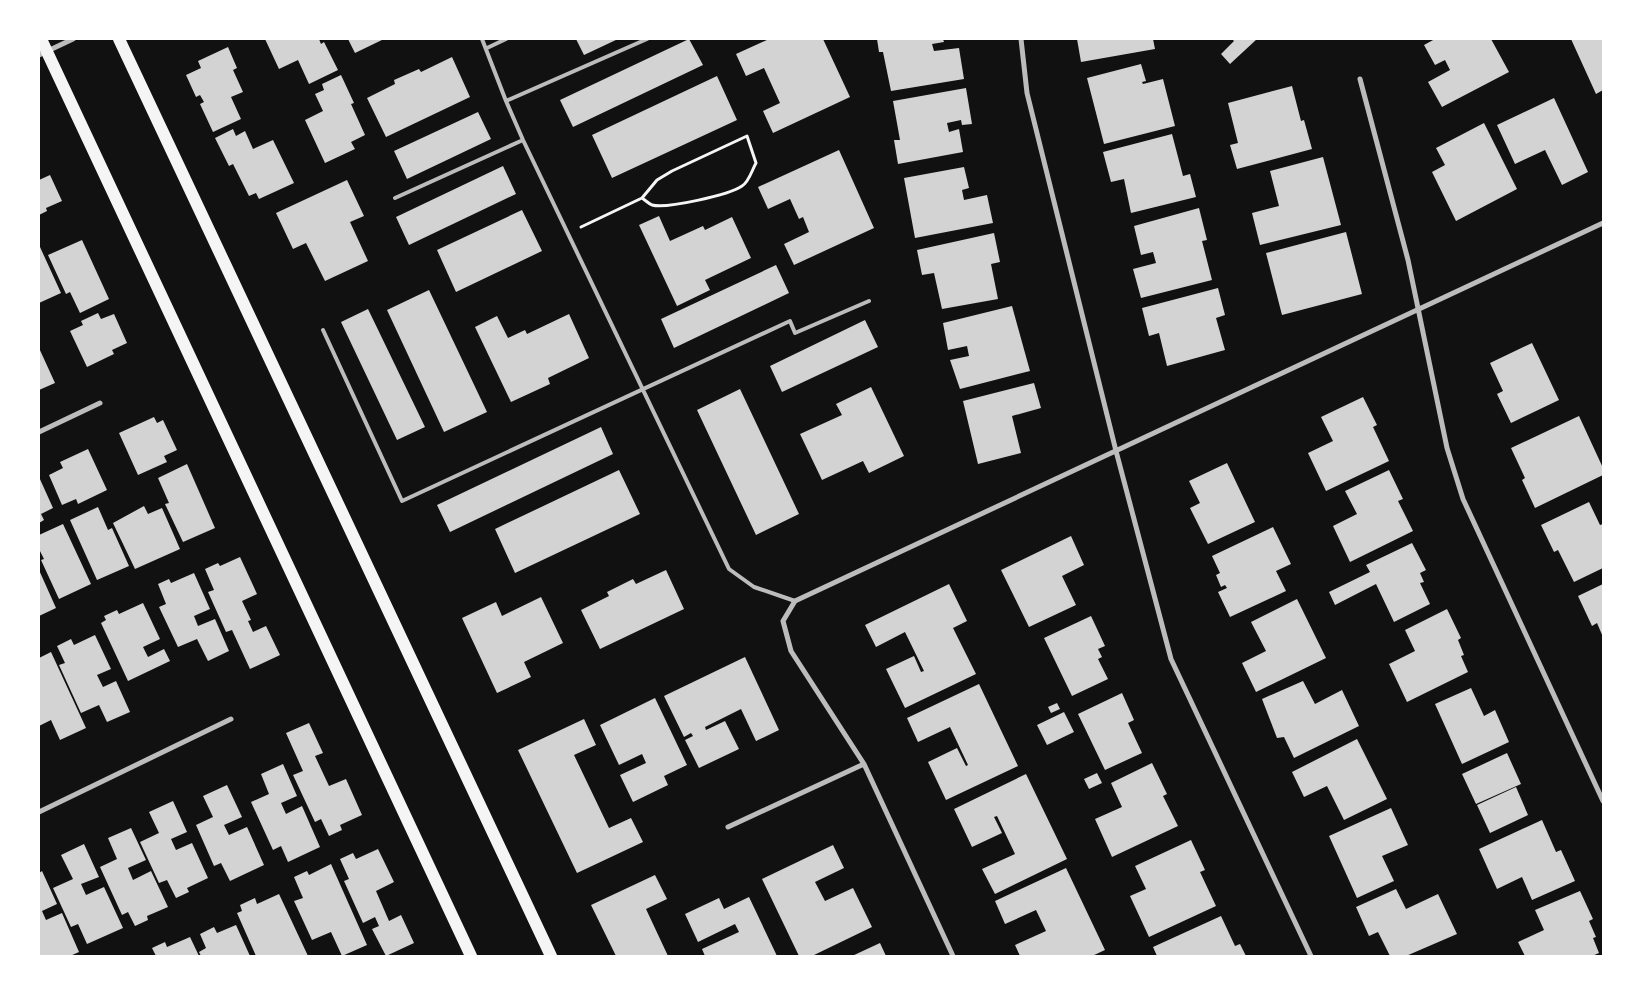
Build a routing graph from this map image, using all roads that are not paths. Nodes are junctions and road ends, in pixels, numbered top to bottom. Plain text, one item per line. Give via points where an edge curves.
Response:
1 (41, 39) edge
2 (73, 39) edge
3 (119, 39) edge
4 (482, 39) edge
5 (506, 39) edge
6 (647, 39) edge
7 (1021, 39) edge
8 (487, 48) junction
9 (43, 53) edge
10 (1360, 79) dead end
11 (506, 101) junction
12 (523, 140) junction
13 (395, 198) dead end
14 (1603, 223) edge
15 (869, 301) dead end
16 (1420, 309) junction
17 (323, 330) dead end
18 (643, 389) junction
19 (100, 403) dead end
20 (39, 432) edge
21 (1116, 452) junction
22 (795, 601) junction
23 (231, 719) dead end
24 (864, 764) junction
25 (1603, 801) edge
26 (39, 812) edge
27 (728, 827) dead end
28 (471, 956) edge
29 (551, 956) edge
30 (953, 956) edge
31 (1311, 956) edge

1 - 9 main road
2 - 9 street
3 - 29 main road
4 - 8 lane
5 - 8 lane
6 - 11 lane
7 - 21 street via 1027,93
8 - 11 lane
9 - 28 main road
10 - 16 street
11 - 12 lane
12 - 13 lane
12 - 18 lane
14 - 16 street
15 - 18 lane via 795,333 790,321
16 - 21 street
16 - 25 street via 1447,448 1463,499
17 - 18 lane via 402,500
18 - 22 lane via 729,569 754,587
19 - 20 street
21 - 22 street
21 - 31 street via 1171,659
22 - 24 street via 783,621 791,651
23 - 26 street
24 - 27 street
24 - 30 street

